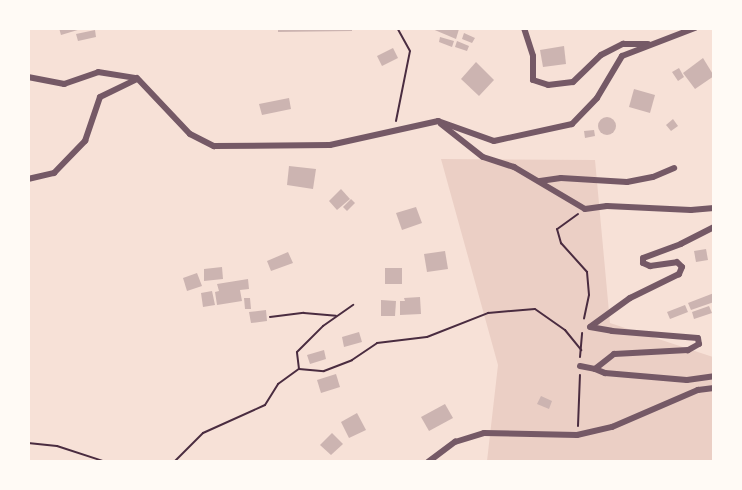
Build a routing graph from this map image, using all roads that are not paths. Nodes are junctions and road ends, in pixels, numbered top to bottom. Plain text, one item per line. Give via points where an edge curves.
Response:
1 (524, 28) edge
2 (695, 28) edge
3 (659, 43) junction
4 (28, 76) edge
5 (137, 78) junction
6 (438, 121) junction
7 (674, 168) dead end
8 (28, 179) edge
9 (539, 181) junction
10 (714, 208) edge
11 (714, 227) edge
12 (583, 325) road end
13 (590, 327) junction
14 (580, 366) road end
15 (595, 369) junction
16 (714, 376) edge
17 (714, 388) edge
18 (428, 462) edge

1 - 3 street via 533,56 533,80 548,85 573,82 601,55 623,44
2 - 3 street
3 - 6 street via 622,56 597,98 572,124 494,141
4 - 5 street via 64,84 99,72
5 - 6 street via 190,134 214,146 330,144
5 - 8 street via 100,98 85,141 54,173
6 - 9 street via 483,157 514,167
7 - 9 street via 627,182 561,178
9 - 10 street via 585,209
11 - 13 street via 643,258 643,263 650,266 677,262 682,267 680,274 630,298
12 - 13 street
13 - 15 street via 612,332 690,336 698,338 699,344 673,352 614,354
14 - 15 street
15 - 16 street via 687,380
17 - 18 street via 698,390 612,427 577,435 484,433 455,442

